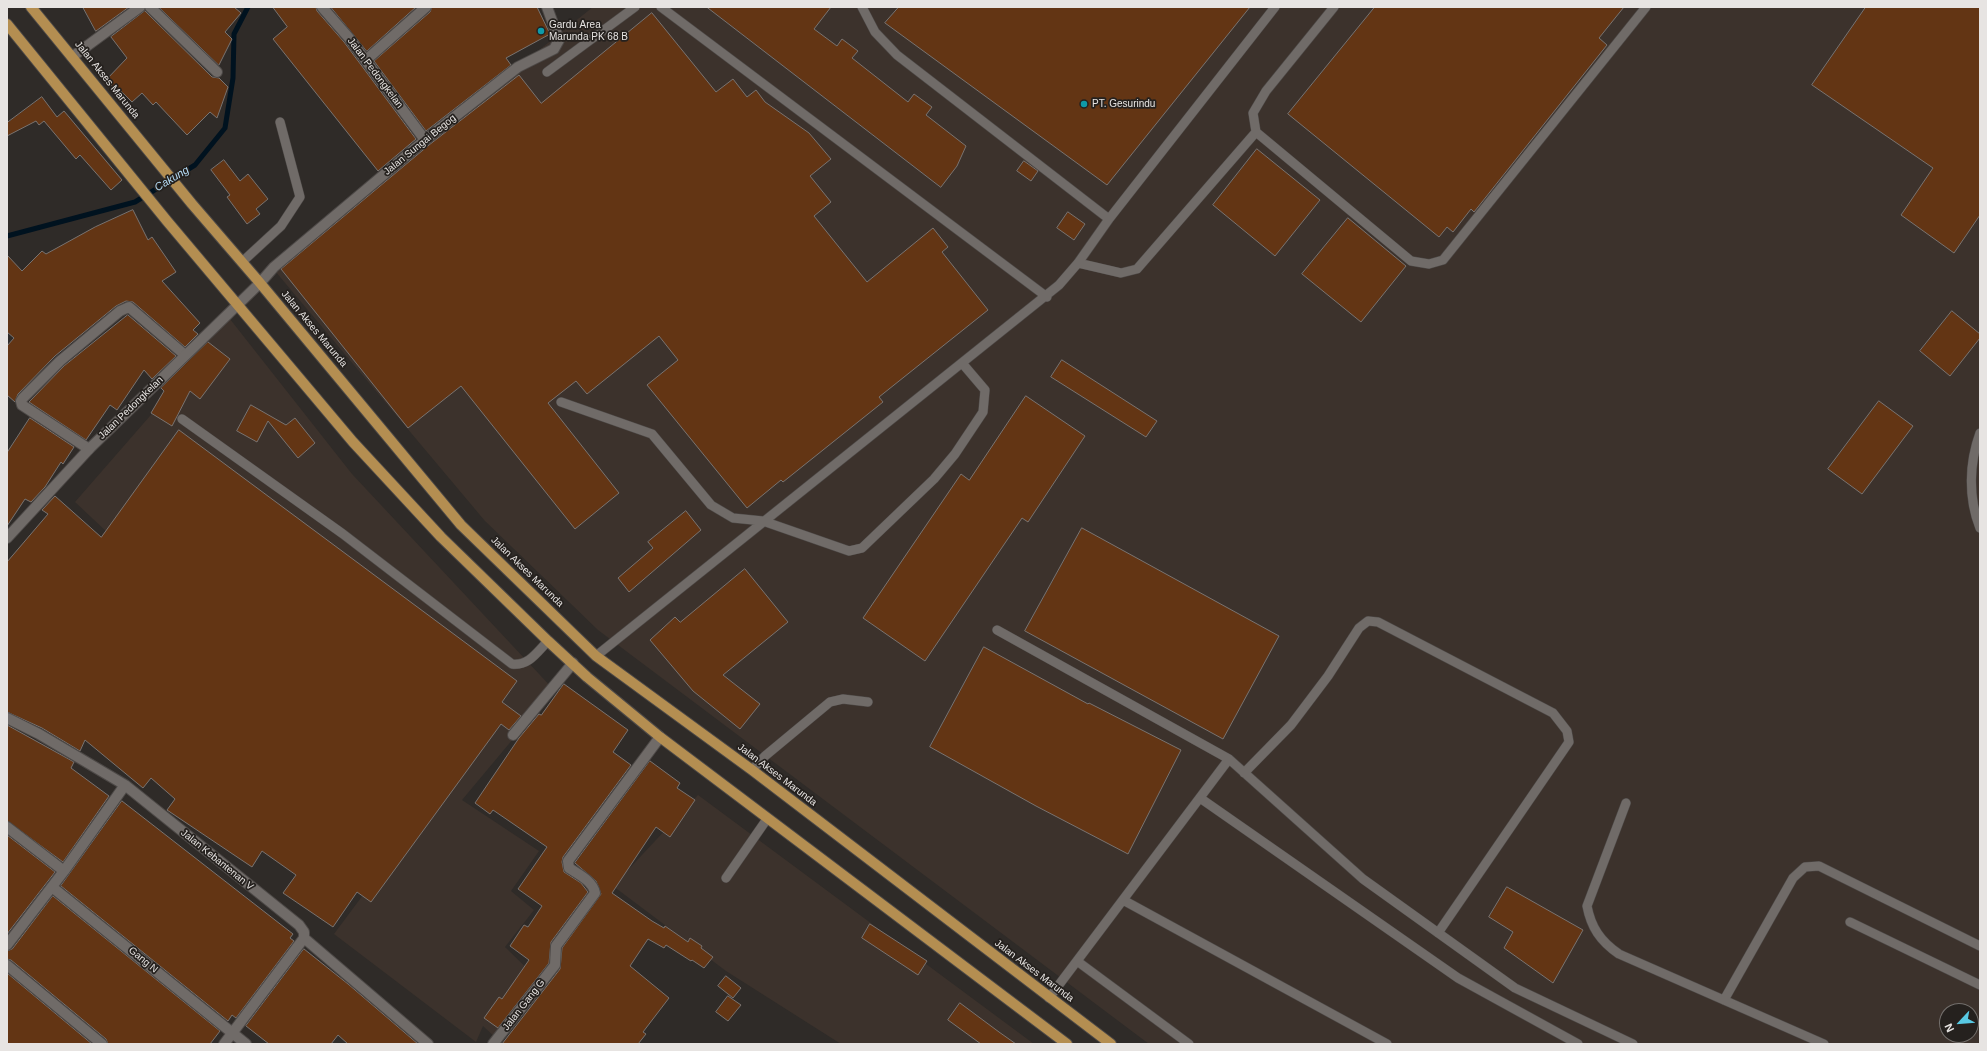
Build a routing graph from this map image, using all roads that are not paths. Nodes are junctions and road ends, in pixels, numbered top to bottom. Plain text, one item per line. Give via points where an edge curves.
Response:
1 (31, 7) edge
2 (140, 7) edge
3 (150, 7) edge
4 (322, 7) edge
5 (426, 7) edge
6 (547, 7) edge
7 (635, 7) edge
8 (661, 7) edge
9 (862, 7) edge
10 (1275, 7) edge
11 (1334, 7) edge
12 (1646, 7) edge
13 (7, 24) edge
14 (72, 57) junction
15 (366, 60) junction
16 (217, 72) dead end
17 (547, 72) dead end
18 (280, 122) dead end
19 (1256, 132) junction
20 (425, 140) junction
21 (1109, 219) junction
22 (242, 262) junction
23 (1078, 263) junction
24 (260, 283) junction
25 (1047, 297) junction
26 (238, 305) junction
27 (185, 355) junction
28 (962, 363) junction
29 (561, 402) dead end
30 (182, 419) dead end
31 (1980, 433) edge
32 (90, 449) junction
33 (763, 521) junction
34 (1980, 528) edge
35 (7, 538) edge
36 (997, 630) dead end
37 (548, 641) junction
38 (596, 656) junction
39 (573, 663) junction
40 (868, 702) dead end
41 (7, 718) edge
42 (513, 735) dead end
43 (660, 737) junction
44 (1229, 759) junction
45 (752, 770) junction
46 (1244, 773) junction
47 (124, 785) junction
48 (1200, 798) junction
49 (1626, 803) dead end
50 (767, 819) junction
51 (7, 827) edge
52 (64, 871) junction
53 (726, 878) dead end
54 (52, 887) junction
55 (1123, 900) junction
56 (1850, 922) dead end
57 (1438, 933) junction
58 (304, 938) junction
59 (7, 945) edge
60 (1980, 946) edge
61 (1077, 961) junction
62 (7, 965) edge
63 (1980, 985) edge
64 (1049, 998) junction
65 (1724, 1000) junction
66 (233, 1033) junction
67 (102, 1044) edge
68 (224, 1044) edge
69 (246, 1044) edge
70 (428, 1044) edge
71 (493, 1044) edge
72 (1067, 1044) edge
73 (1111, 1044) edge
74 (1189, 1044) edge
75 (1388, 1044) edge
76 (1578, 1044) edge
77 (1633, 1044) edge
78 (1824, 1044) edge

1 - 14 main road, Jalan Akses Marunda
2 - 14 street
3 - 16 street
4 - 15 street, Jalan Pedongkelan
5 - 15 street
6 - 20 street, Jalan Sungai Begog via 559,40 554,49 518,67
7 - 17 lane
8 - 25 lane
9 - 21 lane via 875,32 897,55
10 - 21 lane
11 - 19 lane via 1266,91 1253,113
12 - 19 lane via 1443,260 1429,264 1411,261
13 - 26 main road
14 - 22 main road, Jalan Akses Marunda
15 - 20 street, Jalan Pedongkelan
18 - 22 lane via 300,197 281,226
19 - 23 lane via 1137,269 1121,272
20 - 24 street, Jalan Sungai Begog via 274,267
21 - 23 lane
22 - 24 main road, Jalan Akses Marunda
23 - 25 lane
24 - 26 street, Jalan Pedongkelan
24 - 38 main road, Jalan Akses Marunda via 461,525
25 - 28 lane
26 - 27 street, Jalan Pedongkelan
26 - 37 main road via 353,442 430,526
27 - 32 street, Jalan Pedongkelan
27 - 32 street via 127,307 60,361 23,398 22,406
28 - 33 lane
28 - 33 lane via 985,390 983,412 956,454 934,479 862,548 849,551
29 - 33 lane via 652,434 711,505 733,518
30 - 37 lane via 343,534 512,664 521,665 528,661
31 - 34 lane via 1970,476 1975,516
32 - 35 street, Jalan Pedongkelan
33 - 38 lane
36 - 44 lane
37 - 39 main road
38 - 45 main road, Jalan Akses Marunda
39 - 42 street
39 - 43 main road
40 - 45 lane via 843,699 830,702
41 - 47 street, Jalan Kebantenan V via 39,734
43 - 50 main road
43 - 71 street, Jalan Gang G via 568,861 569,868 589,882 595,893 556,946 555,965
44 - 46 lane
44 - 48 lane
45 - 64 main road, Jalan Akses Marunda
46 - 57 lane via 1363,879
46 - 57 lane via 1291,725 1328,676 1359,628 1368,621 1378,622 1553,713 1567,731 1569,742
47 - 52 street
47 - 58 street, Jalan Kebantenan V via 299,925 304,932
48 - 55 lane
48 - 76 lane via 1458,978
49 - 65 lane via 1587,906 1590,923 1607,946 1618,954
50 - 53 lane
50 - 72 main road
51 - 52 street
52 - 54 street
54 - 59 street
54 - 66 street, Gang N
55 - 61 lane
55 - 75 lane
56 - 63 lane
57 - 77 lane via 1514,988
58 - 66 street
58 - 70 street, Jalan Kebantenan V
60 - 65 lane via 1820,866 1805,868 1793,878
61 - 64 lane
61 - 74 lane
62 - 67 street
64 - 73 main road, Jalan Akses Marunda
65 - 78 lane
66 - 68 street
66 - 69 street, Gang N

